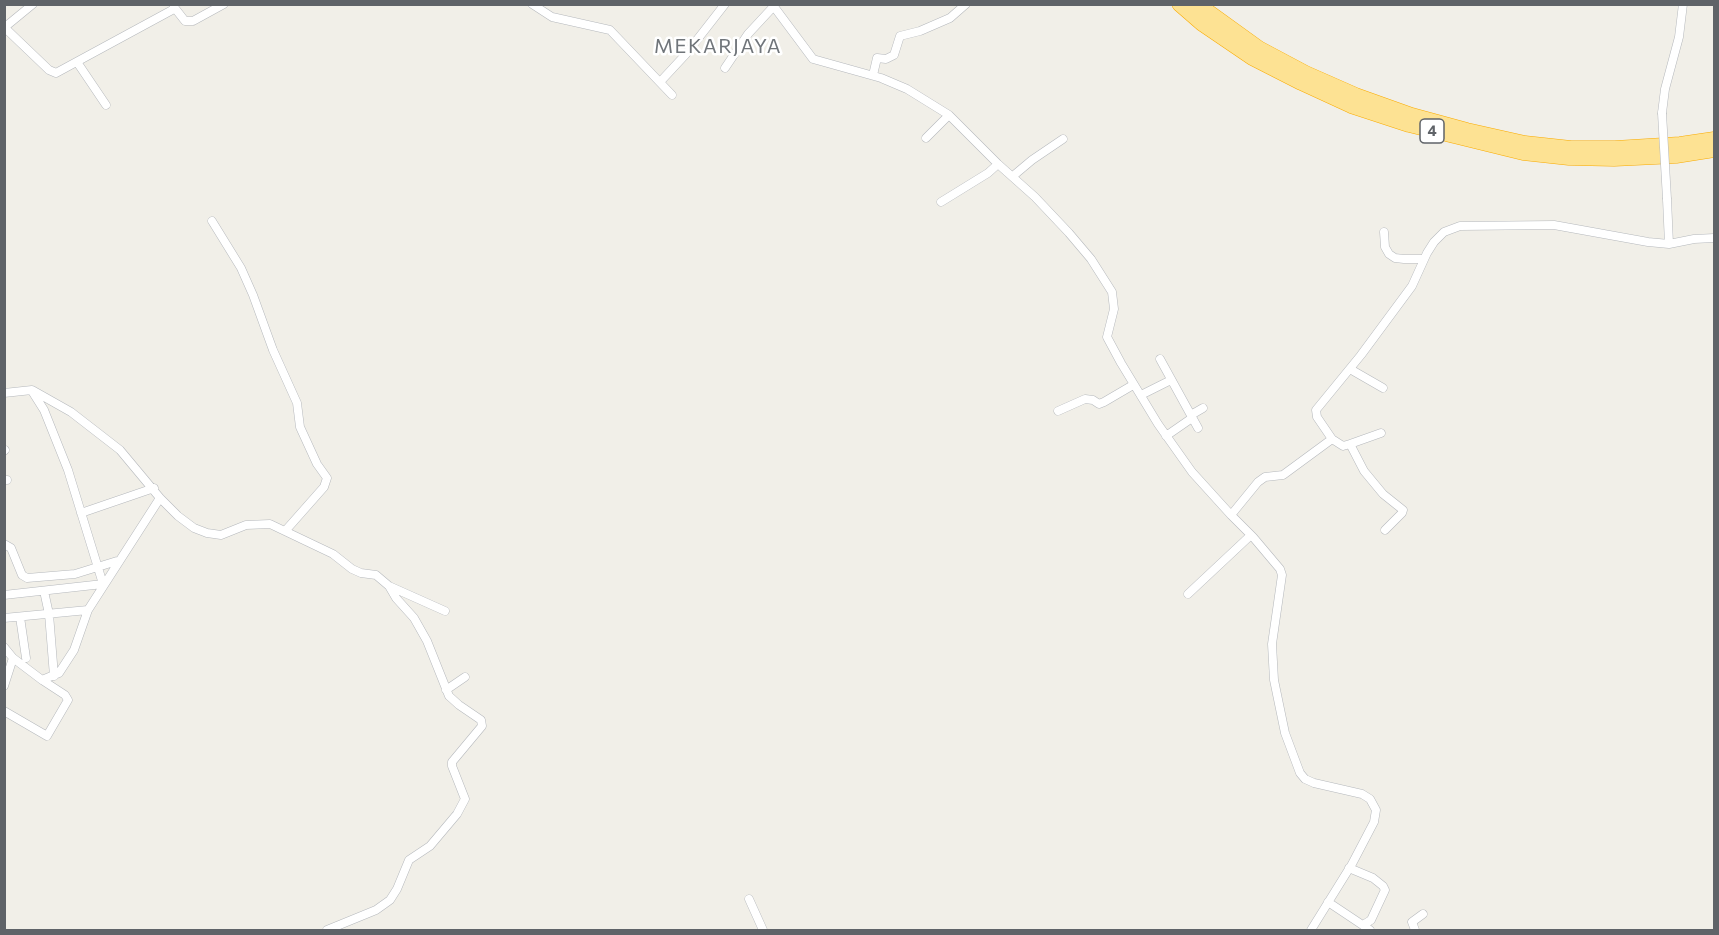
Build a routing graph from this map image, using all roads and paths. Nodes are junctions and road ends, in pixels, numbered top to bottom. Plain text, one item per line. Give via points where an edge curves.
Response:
1 (33, 4) edge
2 (224, 4) edge
3 (532, 4) edge
4 (725, 4) edge
5 (966, 4) edge
6 (1179, 4) edge
7 (1198, 4) edge
8 (1683, 4) edge
9 (773, 5) edge
10 (174, 7) edge
11 (5, 27) edge
12 (77, 62) junction
13 (725, 68) dead end
14 (873, 75) junction
15 (660, 82) junction
16 (672, 95) dead end
17 (106, 105) dead end
18 (949, 116) junction
19 (926, 138) dead end
20 (1063, 139) dead end
21 (1714, 139) edge
22 (1714, 150) edge
23 (998, 165) junction
24 (1013, 176) junction
25 (941, 202) dead end
26 (212, 220) dead end
27 (1384, 232) dead end
28 (1714, 238) edge
29 (1669, 244) junction
30 (1424, 259) junction
31 (1160, 359) dead end
32 (1350, 369) junction
33 (1171, 380) junction
34 (1133, 385) junction
35 (1383, 388) dead end
36 (32, 390) junction
37 (4, 393) edge
38 (1140, 395) junction
39 (1203, 408) dead end
40 (1058, 411) dead end
41 (1191, 417) junction
42 (1198, 428) dead end
43 (1381, 433) dead end
44 (1166, 436) junction
45 (1332, 439) junction
46 (1350, 444) junction
47 (154, 488) junction
48 (160, 498) junction
49 (81, 513) junction
50 (1231, 515) junction
51 (286, 530) junction
52 (1385, 530) dead end
53 (1251, 535) junction
54 (4, 544) edge
55 (117, 561) junction
56 (97, 567) junction
57 (103, 584) junction
58 (389, 586) junction
59 (44, 591) junction
60 (1188, 594) dead end
61 (4, 595) edge
62 (88, 610) junction
63 (446, 611) dead end
64 (49, 614) junction
65 (20, 617) junction
66 (4, 618) edge
67 (4, 647) edge
68 (13, 657) junction
69 (26, 658) dead end
70 (54, 676) junction
71 (465, 677) dead end
72 (42, 680) junction
73 (4, 686) edge
74 (446, 690) junction
75 (4, 711) edge
76 (1349, 868) junction
77 (749, 899) dead end
78 (1328, 902) junction
79 (1423, 914) dead end
80 (1366, 928) edge
81 (327, 930) edge
82 (762, 930) edge
83 (1311, 930) edge
84 (1415, 930) edge

1 - 11 street
2 - 10 street via 193,21 185,21
3 - 15 street via 552,17 610,30
4 - 15 street
5 - 14 street via 950,18 900,36 894,55 877,57
6 - 22 highway, 4 via 1252,58 1351,106 1420,128 1523,153 1569,158 1676,156
7 - 21 highway, 4 via 1259,48 1306,73 1390,107 1467,130 1571,148
8 - 29 street, bridge via 1662,113
9 - 13 street
9 - 14 street via 813,59
10 - 12 street
11 - 12 street via 52,72
12 - 17 street
14 - 18 street via 907,89
15 - 16 street
18 - 19 street
18 - 23 street
20 - 24 street
23 - 24 street
23 - 25 street
24 - 34 street via 1069,233 1108,282 1114,301 1107,337
26 - 51 street via 241,268 297,403 300,427 327,478 324,487
27 - 30 street via 1389,254
28 - 29 street
29 - 30 street via 1554,225 1460,226 1444,232
30 - 32 street via 1412,286
31 - 33 street
32 - 35 street
32 - 45 street via 1316,410
33 - 38 street
33 - 41 street
34 - 38 street
34 - 40 street via 1099,404 1085,399
36 - 37 street
36 - 47 street via 106,438
36 - 49 street via 68,470
38 - 44 street
39 - 41 street
41 - 42 street
41 - 44 street
43 - 46 street
44 - 50 street
45 - 46 street via 1343,446
45 - 50 street via 1283,475 1258,482
46 - 52 street via 1364,471 1403,510
47 - 48 street
47 - 49 street
48 - 51 street via 194,528 207,533 221,535 257,523
48 - 55 street
49 - 56 street
50 - 53 street
51 - 58 street via 333,554 352,569 376,574
53 - 60 street
53 - 76 street via 1282,575 1272,644 1274,681 1292,757 1305,779 1362,794 1376,810 1374,822
54 - 56 street via 11,548 27,578 75,574
55 - 56 street
55 - 57 street
56 - 57 street
57 - 59 street
57 - 62 street
58 - 63 street
58 - 74 street via 427,641
59 - 61 street
59 - 64 street
62 - 64 street
62 - 70 street via 74,650
64 - 65 street
64 - 70 street
65 - 66 street
65 - 69 street
67 - 68 street
68 - 72 street
68 - 73 street
70 - 72 street
71 - 74 street
72 - 75 street via 68,700 47,736
74 - 81 street via 482,723 452,762 465,794 464,804 430,846 409,860 390,900 376,910
76 - 78 street
76 - 80 street via 1373,878 1385,890
77 - 82 street
78 - 80 street
78 - 83 street
79 - 84 street via 1412,922

